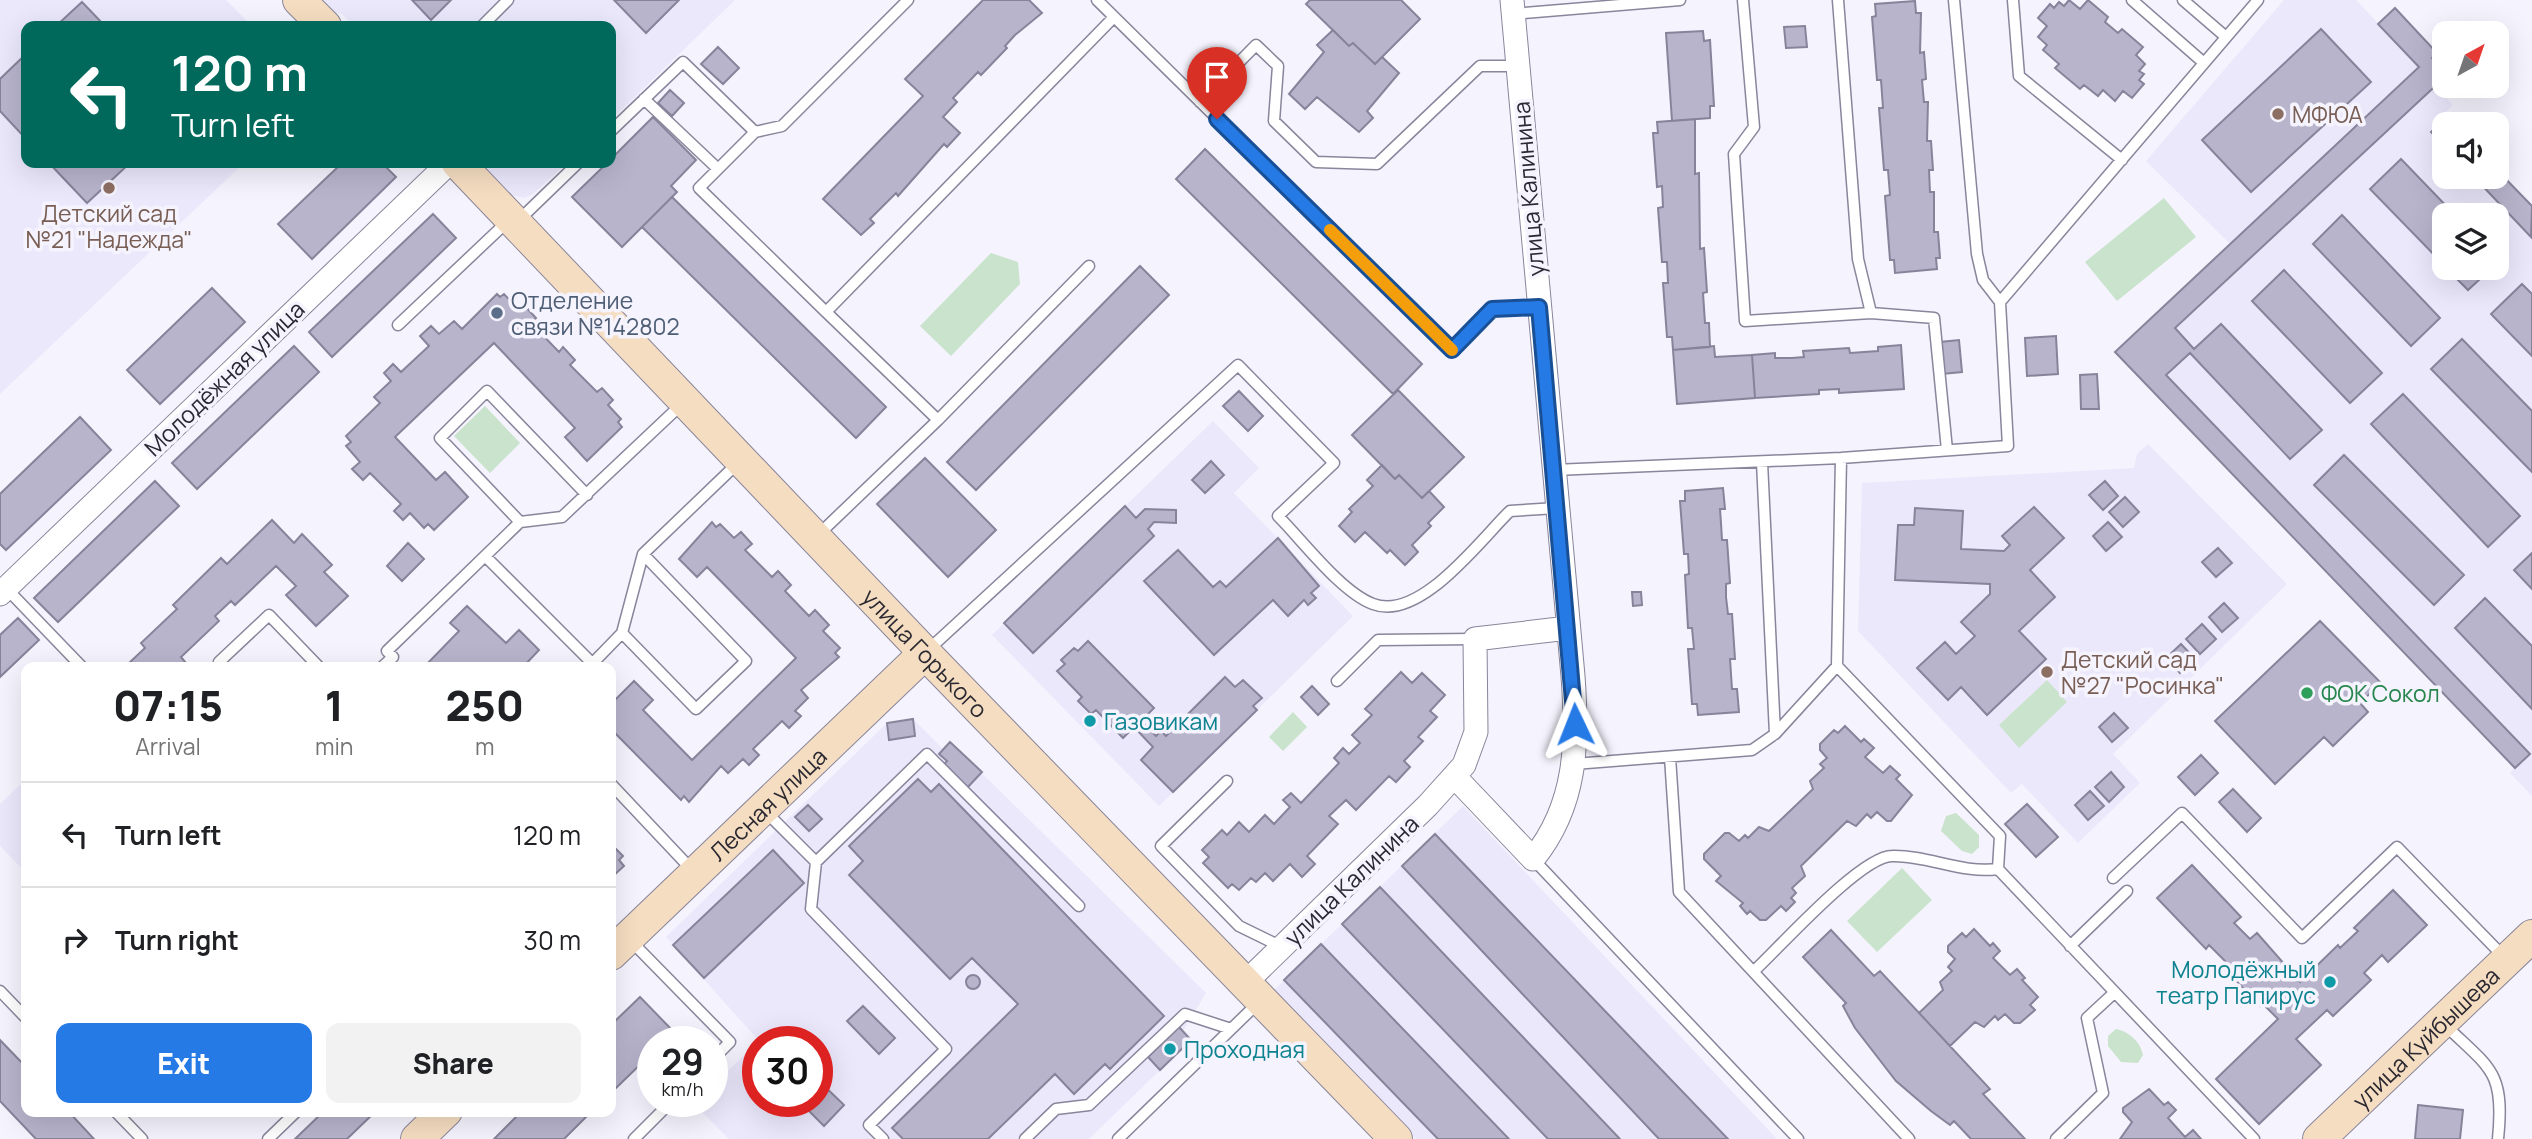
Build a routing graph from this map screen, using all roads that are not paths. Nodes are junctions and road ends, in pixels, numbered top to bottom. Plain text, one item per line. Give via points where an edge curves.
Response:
1 (299, 0) edge
2 (508, 0) edge
3 (908, 0) edge
4 (1097, 0) edge
5 (1680, 0) edge
6 (1744, 0) edge
7 (1838, 0) edge
8 (1954, 0) edge
9 (2014, 0) edge
10 (2132, 0) edge
11 (2183, 0) edge
12 (2258, 0) edge
13 (1512, 7) edge
14 (1114, 17) junction
15 (320, 21) edge
16 (487, 21) edge
17 (2227, 37) junction
18 (2204, 63) junction
19 (1517, 66) junction
20 (644, 99) junction
21 (1200, 102) junction
22 (616, 126) edge
23 (755, 132) junction
24 (2122, 160) junction
25 (444, 168) edge
26 (463, 168) edge
27 (572, 168) edge
28 (718, 169) junction
29 (514, 220) junction
30 (1089, 266) dead end
31 (2000, 302) junction
32 (1539, 307) junction
33 (826, 312) junction
34 (1871, 313) junction
35 (398, 325) dead end
36 (685, 401) junction
37 (938, 420) junction
38 (1947, 450) junction
39 (1842, 458) junction
40 (741, 460) junction
41 (1762, 462) junction
42 (1554, 470) junction
43 (587, 495) junction
44 (1557, 508) junction
45 (520, 522) junction
46 (816, 538) junction
47 (643, 554) junction
48 (485, 556) junction
49 (3, 591) edge
50 (1568, 628) junction
51 (622, 633) junction
52 (1475, 639) junction
53 (925, 653) junction
54 (393, 657) junction
55 (77, 662) edge
56 (219, 662) edge
57 (314, 662) edge
58 (388, 662) edge
59 (398, 662) edge
60 (588, 662) edge
61 (594, 662) edge
62 (1837, 666) junction
63 (1337, 681) dead end
64 (1775, 734) junction
65 (1670, 757) junction
66 (1574, 764) junction
67 (1455, 777) junction
68 (1227, 782) dead end
69 (616, 789) edge
70 (763, 809) junction
71 (1533, 859) junction
72 (817, 862) junction
73 (1998, 869) junction
74 (695, 874) junction
75 (2113, 878) dead end
76 (2127, 891) dead end
77 (1079, 906) dead end
78 (2532, 936) edge
79 (619, 946) edge
80 (2070, 946) junction
81 (1282, 947) junction
82 (2507, 960) junction
83 (1754, 971) junction
84 (0, 991) edge
85 (1253, 991) junction
86 (2114, 993) junction
87 (21, 1013) edge
88 (2442, 1022) junction
89 (712, 1026) edge
90 (1231, 1030) junction
91 (121, 1117) edge
92 (291, 1117) edge
93 (440, 1117) edge
94 (656, 1117) edge
95 (142, 1139) edge
96 (268, 1139) edge
97 (417, 1139) edge
98 (634, 1139) edge
99 (883, 1139) edge
100 (1025, 1139) edge
101 (1118, 1139) edge
102 (1396, 1139) edge
103 (1798, 1139) edge
104 (1909, 1139) edge
105 (2056, 1139) edge
106 (2254, 1139) edge
107 (2319, 1139) edge
108 (2498, 1139) edge

1 - 15 street
2 - 16 lane
3 - 23 lane via 782,126
4 - 14 lane
5 - 13 lane
6 - 34 lane via 1754,127 1734,154 1745,321
7 - 34 lane via 1858,259
8 - 31 lane via 1977,254 1983,280
9 - 24 lane via 2019,76
10 - 18 lane
11 - 17 lane
12 - 17 lane
13 - 19 street, улица Калинина
14 - 21 lane
14 - 33 lane
17 - 18 lane
18 - 24 lane
19 - 21 lane via 1480,66 1377,164 1317,162 1274,121 1278,66 1256,45
19 - 32 street, улица Калинина
20 - 22 lane
20 - 23 lane via 682,62
20 - 28 lane
21 - 32 lane via 1452,350 1492,309
23 - 28 lane
24 - 31 lane
25 - 49 street, Молодёжная улица
26 - 29 street, улица Горького
27 - 29 lane
28 - 33 lane via 699,188
29 - 35 lane
29 - 36 street, улица Горького
30 - 37 lane
31 - 38 lane via 2008,446
32 - 42 street, улица Калинина
33 - 37 lane
34 - 38 lane via 1934,318
36 - 40 street, улица Горького
36 - 43 lane
37 - 46 lane
38 - 39 lane
39 - 41 lane
39 - 62 lane
40 - 46 street, улица Горького
40 - 47 lane
41 - 42 lane
41 - 64 lane
42 - 44 street, улица Калинина
43 - 45 lane via 562,517
43 - 45 lane via 487,391 440,438
44 - 50 street, улица Калинина
44 - 53 lane via 1510,511 1423,596 1394,606 1374,604 1351,589 1278,516 1334,463 1238,365
45 - 48 lane
46 - 53 street, улица Горького
47 - 51 lane
47 - 51 lane via 746,661 696,709
48 - 54 lane via 387,651
48 - 60 lane
49 - 55 lane
50 - 52 street
50 - 66 street, улица Калинина
51 - 61 lane
52 - 63 lane via 1378,640
52 - 67 street, улица Калинина via 1476,732
53 - 70 street, Лесная улица
53 - 85 street, улица Горького
54 - 58 lane
54 - 59 lane
56 - 57 lane via 269,615
62 - 64 lane
62 - 73 lane via 2000,836
64 - 65 lane via 1752,750
65 - 66 lane
65 - 83 lane via 1679,892
66 - 71 street, улица Калинина via 1563,810
67 - 71 street
67 - 81 street, улица Калинина
68 - 81 lane via 1161,846 1239,926
69 - 74 lane
70 - 72 lane
70 - 74 street, Лесная улица
71 - 103 lane
72 - 77 lane via 927,754
72 - 99 lane via 811,909 946,1049 869,1125
73 - 80 lane
73 - 83 lane via 1972,871 1881,857 1857,873
74 - 79 street, Лесная улица
75 - 82 lane via 2182,813 2302,938 2397,847
76 - 80 lane
78 - 82 street, улица Куйбышева
79 - 89 lane
80 - 86 lane
81 - 85 street, улица Калинина
82 - 88 street, улица Куйбышева
83 - 104 lane
84 - 87 lane
85 - 90 lane
85 - 102 street, улица Горького
86 - 105 lane via 2087,1018 2103,1093
86 - 106 lane
88 - 107 street, улица Куйбышева
88 - 108 lane via 2496,1080 2501,1105
90 - 100 lane via 1185,1014 1089,1105 1056,1109
90 - 101 lane
91 - 95 lane
92 - 96 lane
93 - 97 street
94 - 98 lane

